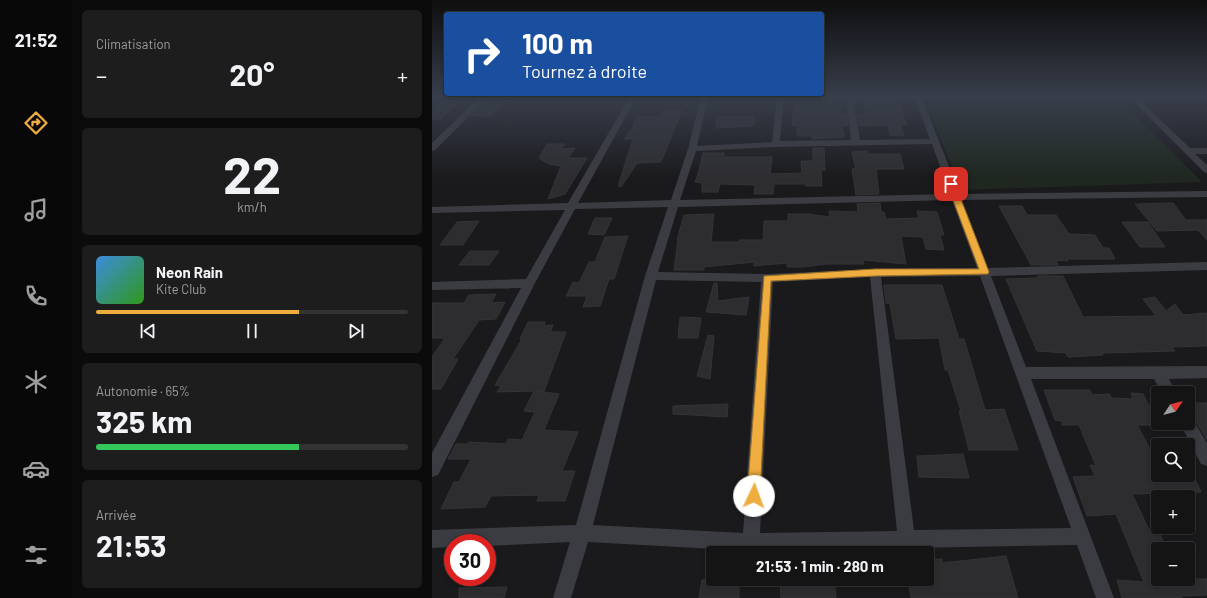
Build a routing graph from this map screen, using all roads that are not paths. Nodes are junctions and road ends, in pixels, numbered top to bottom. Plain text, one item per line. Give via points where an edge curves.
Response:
1 (457, 124) edge
2 (617, 124) edge
3 (698, 124) edge
4 (778, 124) edge
5 (853, 124) edge
6 (929, 124) edge
7 (1159, 124) edge
8 (935, 141) junction
9 (856, 143) junction
10 (776, 144) junction
11 (432, 148) edge
12 (692, 149) junction
13 (1207, 150) edge
14 (1187, 151) junction
15 (1207, 170) edge
16 (1207, 194) edge
17 (956, 198) junction
18 (674, 203) junction
19 (571, 207) junction
20 (432, 210) edge
21 (1207, 266) edge
22 (985, 272) junction
23 (875, 273) junction
24 (652, 276) junction
25 (767, 278) junction
26 (530, 283) junction
27 (432, 286) edge
28 (1207, 372) edge
29 (1022, 373) junction
30 (1158, 373) junction
31 (1165, 386) edge
32 (1191, 430) edge
33 (1207, 458) edge
34 (432, 468) edge
35 (582, 534) junction
36 (1083, 536) junction
37 (432, 539) edge
38 (907, 540) junction
39 (751, 542) junction
40 (562, 598) edge
41 (1105, 598) edge

1 - 11 street
2 - 19 street
3 - 12 street
4 - 10 street
5 - 9 street
6 - 8 street
7 - 14 street
8 - 9 street
8 - 17 street
9 - 10 street
10 - 12 street
12 - 18 street
13 - 14 street
14 - 15 street
16 - 17 street
17 - 18 street
17 - 22 street
18 - 19 street
18 - 24 street
19 - 20 street
19 - 26 street
21 - 22 street
22 - 23 street
22 - 29 street
23 - 25 street
23 - 38 street
24 - 25 street
24 - 35 street
25 - 39 street
26 - 27 street
26 - 34 street
28 - 30 street
29 - 30 street
29 - 36 street
30 - 31 street
32 - 33 street
35 - 37 street
35 - 39 street
35 - 40 street
36 - 38 street
36 - 41 street
38 - 39 street

